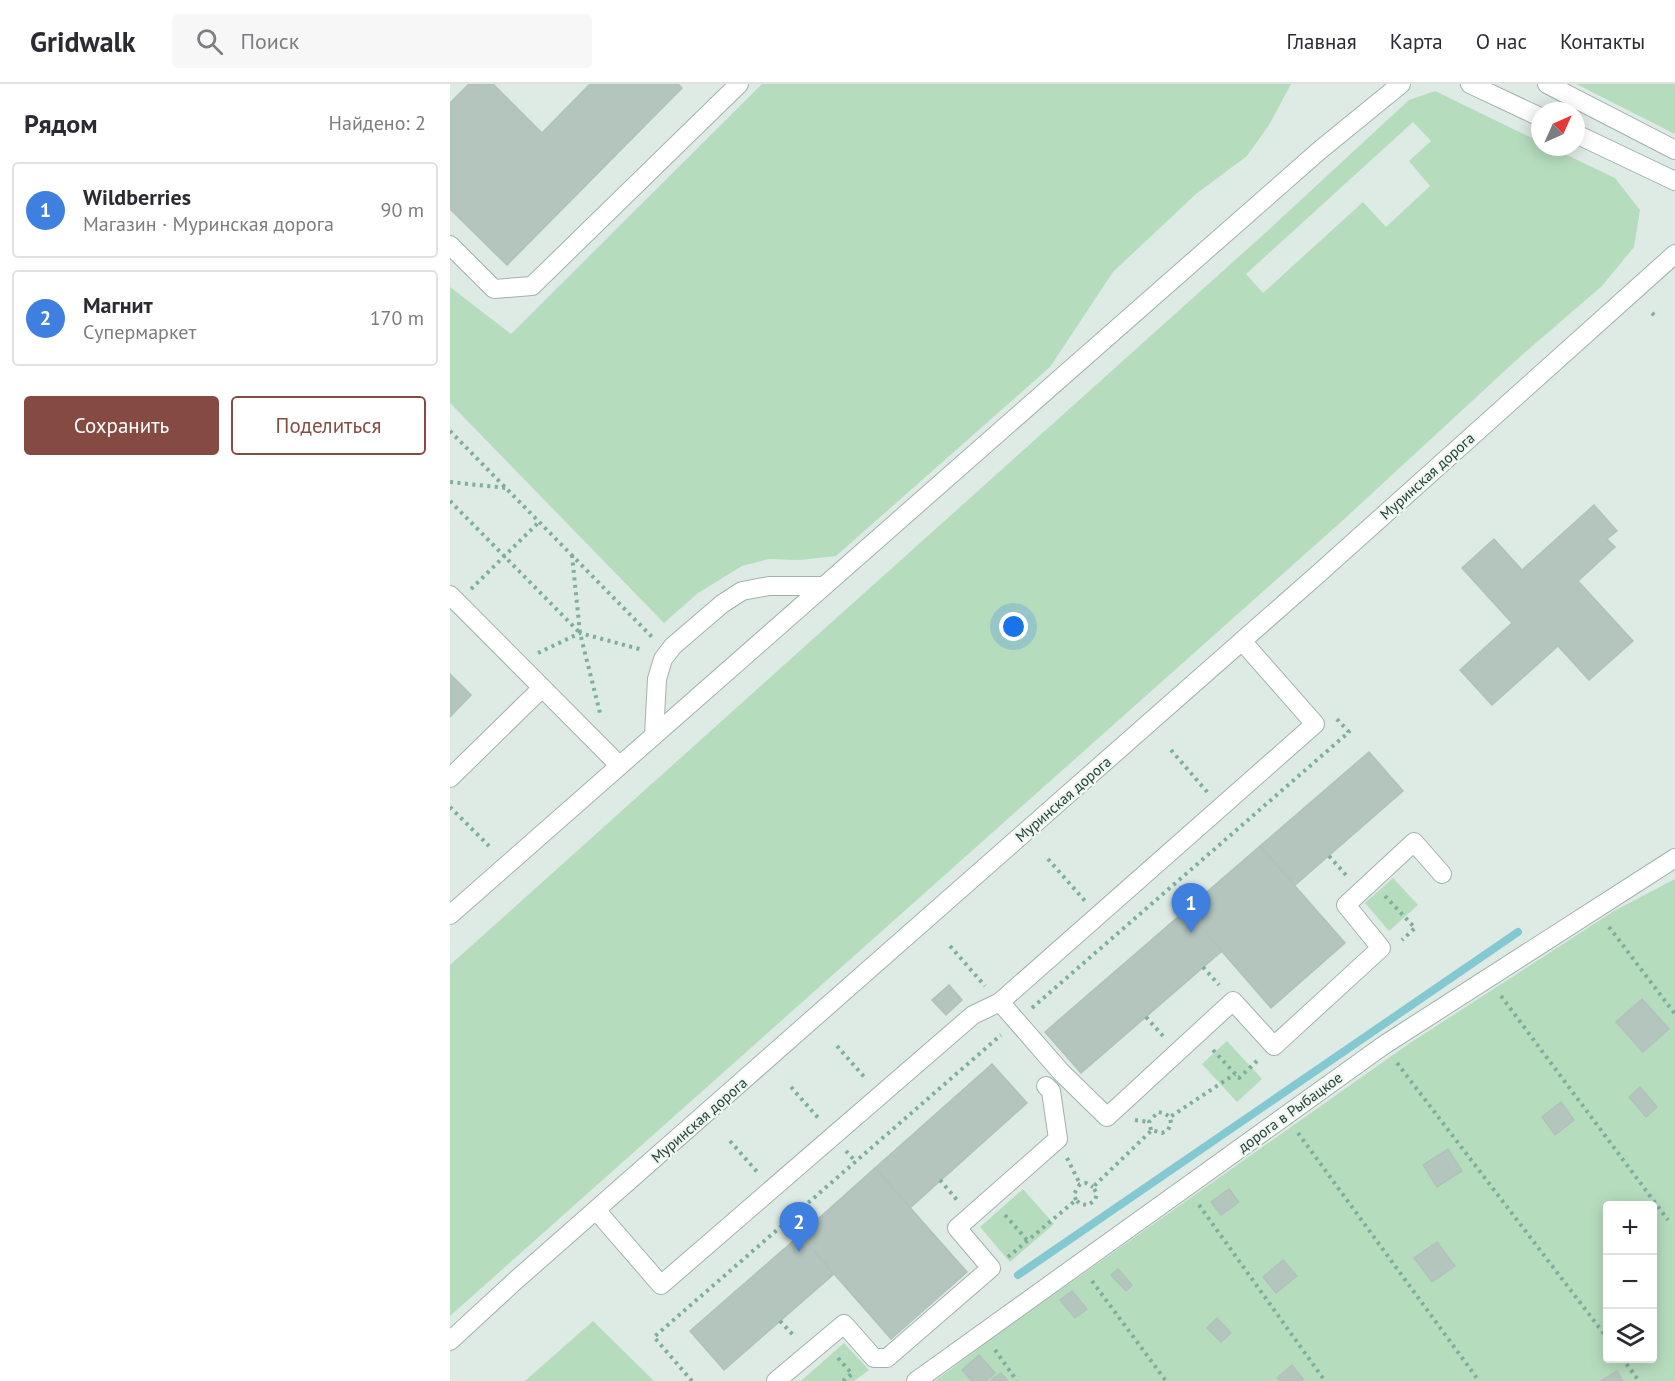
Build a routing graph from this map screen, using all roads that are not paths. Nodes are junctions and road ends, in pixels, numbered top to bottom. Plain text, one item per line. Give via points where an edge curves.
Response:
1 (739, 84) edge
2 (1401, 84) edge
3 (1470, 84) edge
4 (1547, 84) edge
5 (1531, 113) edge
6 (1585, 138) edge
7 (1675, 150) edge
8 (1675, 181) edge
9 (450, 245) edge
10 (1675, 254) edge
11 (823, 586) junction
12 (454, 599) edge
13 (1242, 641) junction
14 (542, 687) junction
15 (654, 735) junction
16 (619, 765) junction
17 (450, 778) edge
18 (1675, 858) edge
19 (1443, 874) dead end
20 (450, 915) edge
21 (1000, 1002) junction
22 (1046, 1086) dead end
23 (596, 1210) junction
24 (450, 1341) edge
25 (776, 1381) edge
26 (916, 1381) edge

1 - 9 street via 532,286 494,289
2 - 11 street via 1328,143
3 - 5 street
4 - 7 street
6 - 8 street
10 - 13 street, Муринская дорога
11 - 15 street
11 - 15 street via 770,586 742,591 673,646 663,659 657,679
12 - 14 street
13 - 21 street via 1315,724
13 - 23 street, Муринская дорога
14 - 16 street
14 - 17 street
15 - 16 street
16 - 20 street
18 - 26 street, дорога в Рыбацкое via 1384,1045
19 - 21 street via 1414,842 1346,905 1381,948 1274,1046 1233,1001 1107,1117 1061,1072
21 - 23 street via 973,1015 661,1285
22 - 25 street via 1051,1091 1058,1139 957,1228 991,1268 887,1358 874,1358 844,1324
23 - 24 street, Муринская дорога

